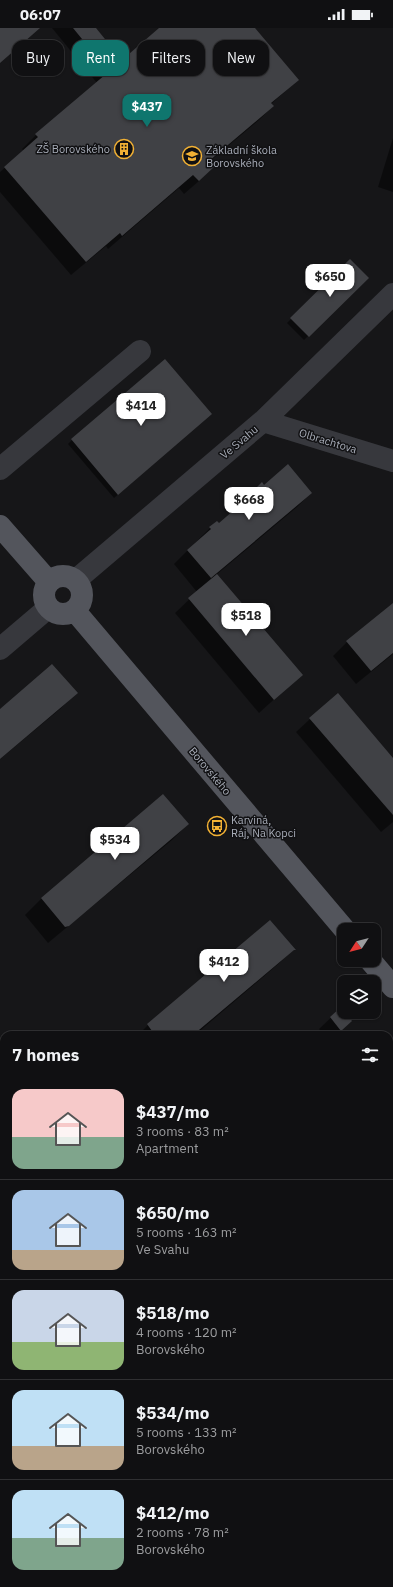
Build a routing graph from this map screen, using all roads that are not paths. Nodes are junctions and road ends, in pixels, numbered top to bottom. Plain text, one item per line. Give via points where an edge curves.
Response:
1 (393, 294) edge
2 (140, 351) dead end
3 (263, 421) junction
4 (393, 461) edge
5 (0, 469) edge
6 (0, 526) edge
7 (76, 580) junction
8 (49, 582) junction
9 (48, 608) junction
10 (75, 611) junction
11 (0, 649) edge
12 (338, 923) edge
13 (376, 967) edge
14 (393, 987) edge

1 - 3 street, Ve Svahu
2 - 5 street
3 - 4 street, Olbrachtova
3 - 7 street, Ve Svahu
6 - 8 main road
7 - 8 main road via 64,575
7 - 10 main road via 80,586 82,599
8 - 9 main road via 43,595
9 - 10 main road via 63,615
9 - 11 street
10 - 12 main road, Borovského
13 - 14 main road

